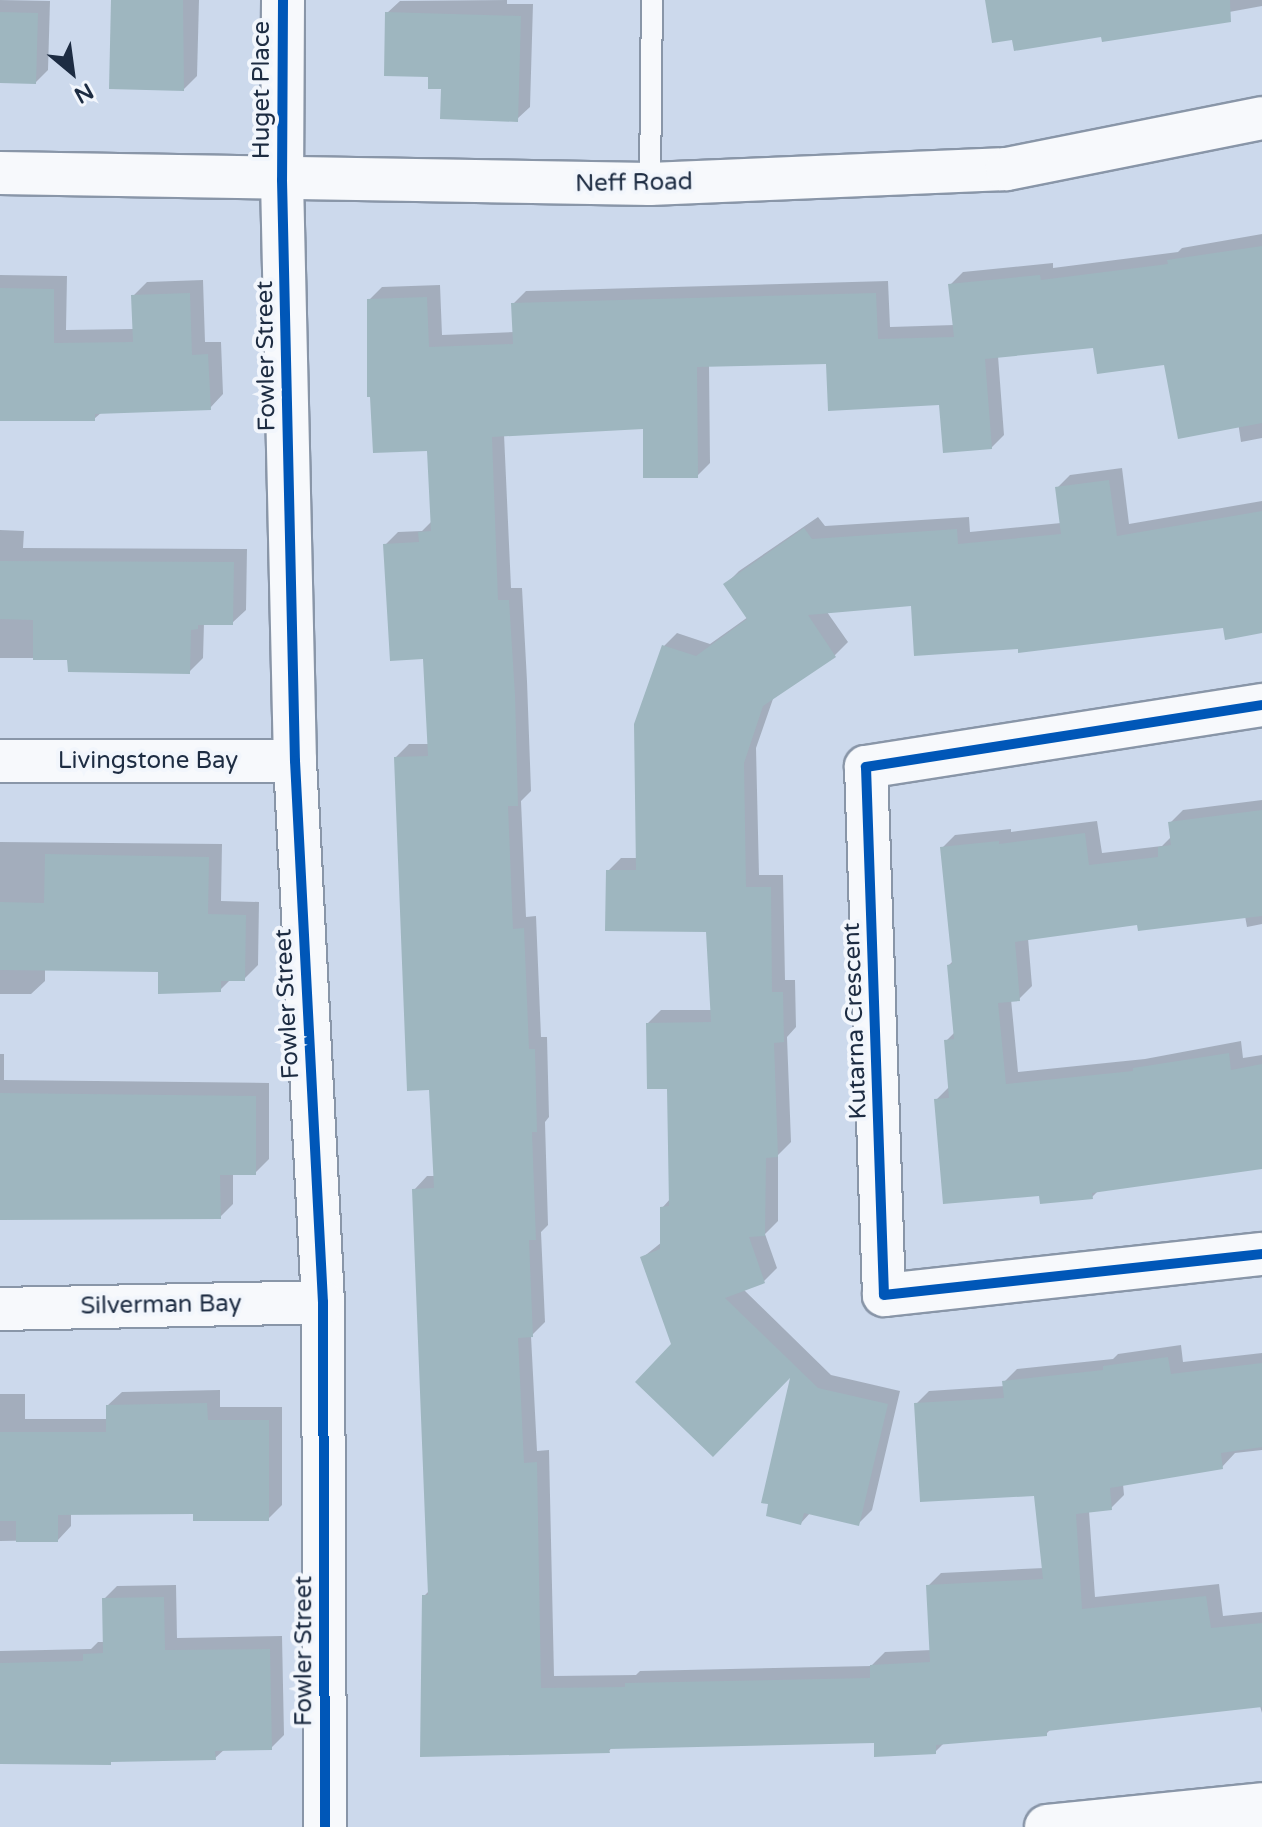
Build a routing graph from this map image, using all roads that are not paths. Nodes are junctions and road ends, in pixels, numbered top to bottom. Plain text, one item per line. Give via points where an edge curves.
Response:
1 (283, 0) edge
2 (652, 0) edge
3 (1262, 118) edge
4 (0, 173) edge
5 (282, 180) junction
6 (650, 184) junction
7 (1262, 705) edge
8 (0, 761) edge
9 (295, 761) junction
10 (1262, 1254) edge
11 (323, 1302) junction
12 (0, 1309) edge
13 (1262, 1805) edge
14 (325, 1827) edge
15 (1047, 1827) edge

1 - 5 street, Huget Place
2 - 6 lane
3 - 6 street, Neff Road via 1007,169
4 - 5 street, Neff Road
5 - 6 street, Neff Road
5 - 9 street, Fowler Street
7 - 10 street, Kutarna Crescent via 866,767 884,1295
8 - 9 street, Livingstone Bay
9 - 11 street, Fowler Street
11 - 12 street, Silverman Bay
11 - 14 street, Fowler Street
13 - 15 street

